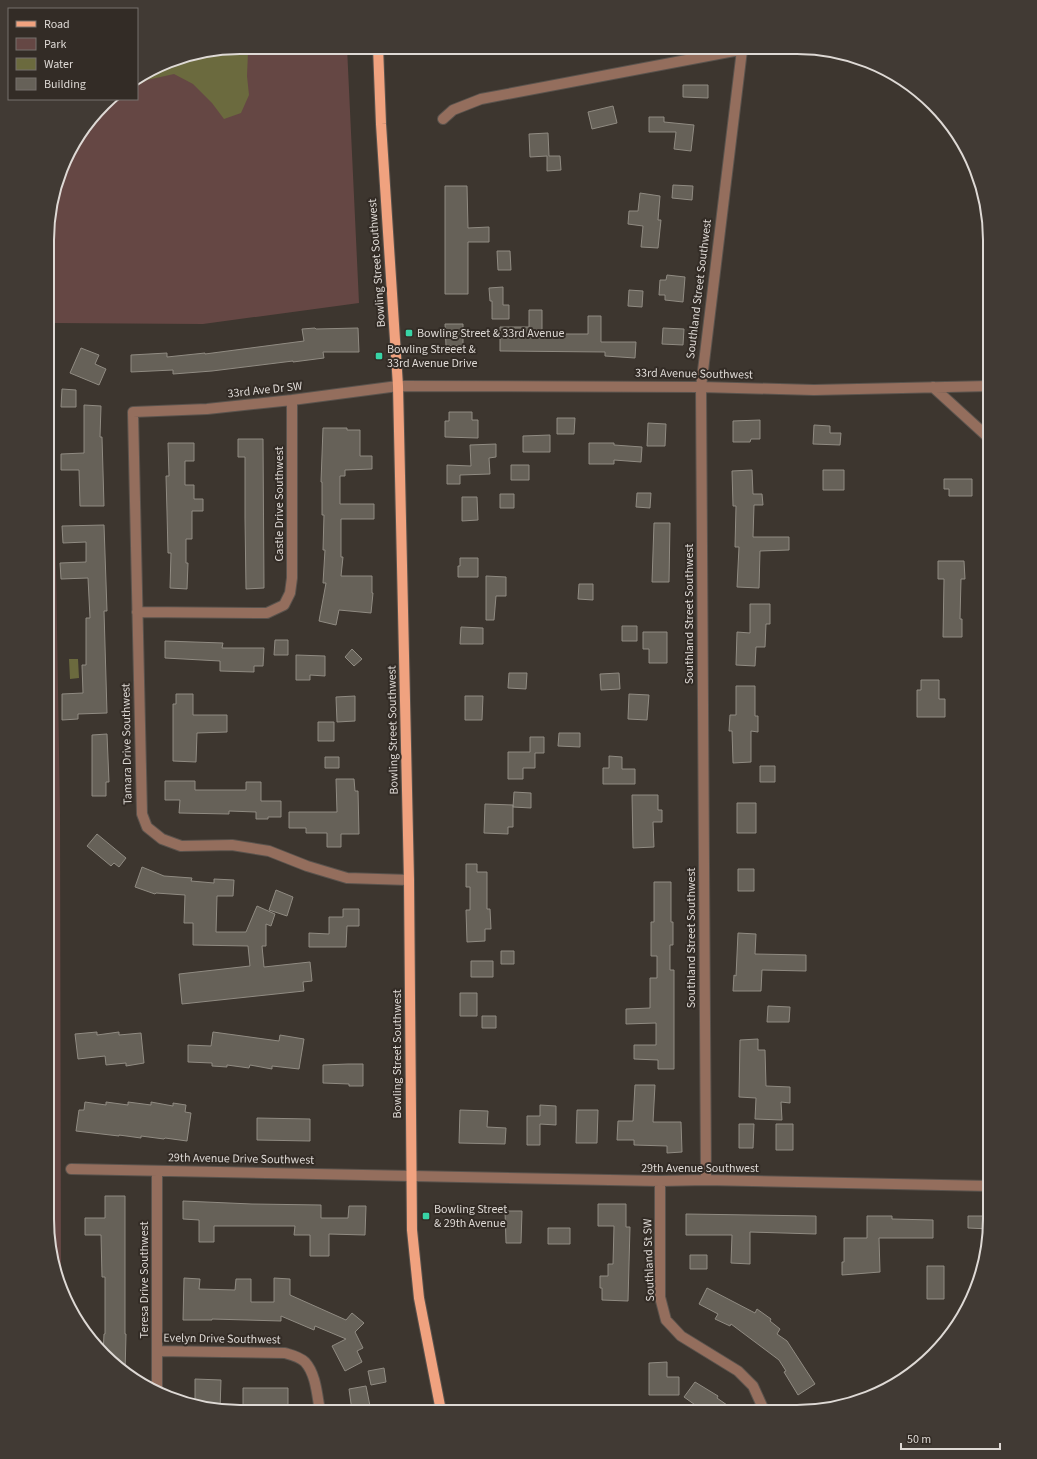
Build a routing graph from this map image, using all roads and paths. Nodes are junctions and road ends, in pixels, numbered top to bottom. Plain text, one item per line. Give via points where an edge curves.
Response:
1 (378, 54) edge
2 (720, 54) edge
3 (745, 54) edge
4 (443, 118) dead end
5 (398, 386) junction
6 (983, 386) edge
7 (701, 387) junction
8 (933, 387) junction
9 (292, 400) junction
10 (133, 412) joint
11 (983, 433) edge
12 (137, 612) junction
13 (409, 880) junction
14 (71, 1169) dead end
15 (157, 1171) junction
16 (411, 1176) junction
17 (706, 1180) junction
18 (660, 1181) junction
19 (983, 1186) edge
20 (157, 1351) junction
21 (157, 1385) edge
22 (319, 1405) edge
23 (440, 1405) edge
24 (762, 1405) edge

1 - 5 main road, Bowling Street Southwest
2 - 4 street via 481,100 453,110
3 - 7 street, Southland Street Southwest
5 - 7 street, 33rd Avenue Southwest
5 - 9 street, 33rd Ave Dr SW
5 - 13 main road, Bowling Street Southwest
6 - 8 street, 33rd Avenue Southwest
7 - 8 street, 33rd Avenue Southwest via 814,390
7 - 17 street, Southland Street Southwest
8 - 11 street
9 - 10 street, 33rd Ave Dr SW via 208,409
9 - 12 street, Castle Drive Southwest via 292,578 290,593 284,606 267,613
10 - 12 street, Tamara Drive Southwest
12 - 13 street, Tamara Drive Southwest via 142,814 147,827 162,839 181,846 232,845 269,851 347,878
13 - 16 main road, Bowling Street Southwest
14 - 15 street, 29th Avenue Drive Southwest
15 - 16 street, 29th Avenue Drive Southwest
15 - 20 street, Teresa Drive Southwest
16 - 18 street, 29th Avenue Southwest
16 - 23 main road, Bowling Street Southwest via 412,1230 418,1291
17 - 18 street, 29th Avenue Southwest
17 - 19 street, 29th Avenue Southwest
18 - 24 street, Southland St SW via 660,1297 666,1320 681,1336 738,1371 753,1386
20 - 21 street, Teresa Drive Southwest
20 - 22 street, Evelyn Drive Southwest via 285,1353 296,1356 305,1362 311,1371

